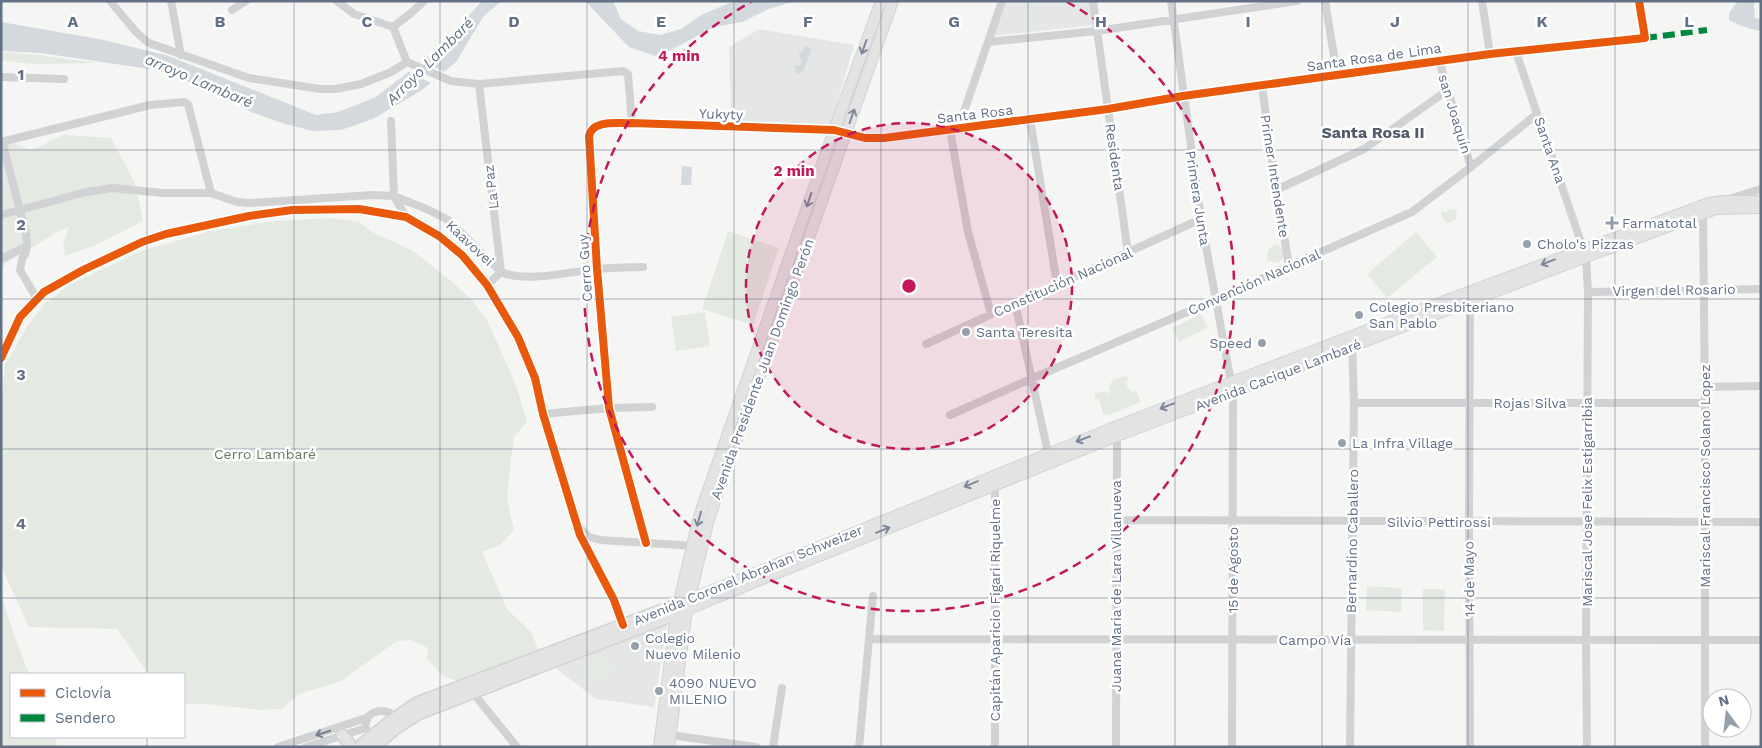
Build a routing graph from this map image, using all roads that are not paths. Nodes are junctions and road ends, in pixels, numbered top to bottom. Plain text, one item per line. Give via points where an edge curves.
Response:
1 (110, 1) edge
2 (171, 1) edge
3 (246, 1) edge
4 (337, 1) edge
5 (424, 1) edge
6 (881, 1) edge
7 (893, 1) edge
8 (1002, 1) edge
9 (1093, 1) edge
10 (1171, 1) edge
11 (1296, 1) edge
12 (1325, 1) edge
13 (1482, 1) edge
14 (1639, 1) edge
15 (1247, 5) edge
16 (232, 10) dead end
17 (1174, 20) junction
18 (393, 27) junction
19 (1097, 31) junction
20 (988, 42) junction
21 (1516, 52) junction
22 (1490, 54) junction
23 (181, 55) junction
24 (1439, 61) junction
25 (409, 62) junction
26 (1337, 74) junction
27 (1, 77) edge
28 (64, 79) dead end
29 (479, 84) junction
30 (1262, 86) junction
31 (1448, 90) junction
32 (1183, 96) junction
33 (1108, 109) junction
34 (1537, 114) junction
35 (1030, 119) junction
36 (391, 121) dead end
37 (632, 123) junction
38 (594, 127) joint
39 (954, 129) junction
40 (834, 130) junction
41 (846, 134) junction
42 (2, 142) edge
43 (1471, 167) junction
44 (1761, 188) edge
45 (1276, 190) junction
46 (211, 193) junction
47 (394, 196) junction
48 (1722, 201) junction
49 (1761, 201) edge
50 (1761, 208) edge
51 (1703, 209) junction
52 (20, 210) junction
53 (1, 215) edge
54 (406, 218) junction
55 (1201, 219) junction
56 (28, 246) junction
57 (1585, 253) junction
58 (1128, 254) junction
59 (1, 259) edge
60 (1289, 266) junction
61 (643, 267) dead end
62 (597, 269) junction
63 (500, 272) junction
64 (1057, 284) junction
65 (487, 285) junction
66 (1761, 289) edge
67 (1704, 290) junction
68 (1588, 292) junction
69 (1470, 296) junction
70 (37, 299) junction
71 (1215, 300) junction
72 (1016, 302) junction
73 (992, 314) junction
74 (1352, 335) junction
75 (926, 344) dead end
76 (1352, 347) junction
77 (1, 358) edge
78 (1033, 378) junction
79 (1232, 381) junction
80 (1761, 386) edge
81 (1705, 387) junction
82 (1233, 393) junction
83 (1354, 403) junction
84 (1470, 403) junction
85 (1588, 403) junction
86 (1705, 403) junction
87 (652, 407) dead end
88 (609, 408) junction
89 (543, 414) junction
90 (950, 416) dead end
91 (1117, 431) junction
92 (1048, 453) junction
93 (725, 456) junction
94 (994, 480) junction
95 (1117, 520) junction
96 (1234, 521) junction
97 (1352, 522) junction
98 (1468, 522) junction
99 (1587, 522) junction
100 (1705, 522) junction
101 (1761, 522) edge
102 (579, 527) junction
103 (646, 543) junction
104 (692, 546) junction
105 (703, 546) junction
106 (696, 576) junction
107 (719, 587) junction
108 (873, 596) dead end
109 (690, 598) junction
110 (680, 609) junction
111 (623, 625) junction
112 (869, 639) junction
113 (995, 640) junction
114 (1115, 640) junction
115 (1233, 640) junction
116 (1351, 640) junction
117 (1470, 640) junction
118 (1586, 640) junction
119 (1705, 640) junction
120 (1761, 640) edge
121 (782, 688) dead end
122 (473, 693) junction
123 (418, 709) junction
124 (366, 718) junction
125 (662, 719) junction
126 (393, 720) junction
127 (369, 732) junction
128 (385, 732) junction
129 (342, 735) junction
130 (670, 735) junction
131 (278, 747) edge
132 (306, 747) edge
133 (350, 747) edge
134 (359, 747) edge
135 (367, 747) edge
136 (374, 747) edge
137 (517, 747) edge
138 (659, 747) edge
139 (669, 747) edge
140 (756, 747) edge
141 (774, 747) edge
142 (859, 747) edge
143 (995, 747) edge
144 (1116, 747) edge
145 (1232, 747) edge
146 (1350, 747) edge
147 (1470, 747) edge
148 (1587, 747) edge
149 (1705, 747) edge

1 - 23 street via 149,43
2 - 23 street
3 - 16 street
4 - 18 street via 354,14
5 - 18 street
6 -> 40 main road, Avenida Presidente Juan Domingo Perón
41 -> 7 main road, Avenida Presidente Juan Domingo Perón
8 - 20 street
9 - 19 street, Residenta
10 - 17 street, Primera Junta
11 - 15 street
12 - 26 street
13 - 22 street
14 - 21 street, Santa Rosa de Lima via 1645,38
15 - 17 street
17 - 19 street
17 - 32 street, Primera Junta
18 - 25 street
19 - 20 street
19 - 33 street, Residenta
20 - 39 street
21 - 22 street, Santa Rosa de Lima
21 - 34 street, Santa Ana
22 - 24 street, Santa Rosa de Lima
23 - 25 street via 249,78 320,89 361,84
24 - 26 street, Santa Rosa de Lima
24 - 31 street, san Joaquín
25 - 29 street via 451,82
26 - 30 street, Santa Rosa de Lima
27 - 28 street
29 - 37 street via 624,71 628,74
29 - 63 street, La Paz
30 - 32 street, Santa Rosa de Lima
30 - 45 street, Primer Intendente
31 - 43 street, san Joaquín
31 - 45 street via 1364,149
32 - 33 street, Santa Rosa de Lima
32 - 55 street, Primera Junta
33 - 35 street, Santa Rosa
33 - 58 street, Residenta
34 - 43 street, Convención Nacional
34 - 57 street, Santa Ana
35 - 39 street, Santa Rosa
35 - 64 street
36 - 47 street
37 - 38 street, Yukyty
37 - 40 street, Yukyty
38 - 62 street, Cerro Guy via 589,136
39 - 41 street, Santa Rosa via 884,138
39 - 73 street via 968,232
40 - 41 street, Yukyty
40 -> 93 main road, Avenida Presidente Juan Domingo Perón
41 - 93 main road, Avenida Presidente Juan Domingo Perón
42 - 46 street via 150,105 184,102 188,104
42 - 52 street
43 - 60 street, Convención Nacional via 1412,212
44 - 48 street
45 - 60 street, Primer Intendente
46 - 47 street, Kaavovei via 250,203
46 - 52 street, Kaavovei via 99,189
47 - 54 street
47 - 63 street, Kaavovei via 448,220
48 - 49 main road, Avenida Cacique Lambaré
48 - 51 main road, Avenida Cacique Lambaré
50 - 51 main road, Avenida Cacique Lambaré
51 - 57 main road, Avenida Cacique Lambaré
51 - 67 street, Mariscal Francisco Solano Lopez
52 - 53 street, Kaavovei
52 - 56 street
54 - 65 street via 446,241
54 - 70 street via 359,209 292,210 157,236 83,270
55 - 58 street, Constitución Nacional
55 - 71 street, Primera Junta
56 - 59 street
56 - 70 street via 20,270
57 - 68 street, Mariscal Jose Felix Estigarribia
57 - 69 main road, Avenida Cacique Lambaré
58 - 64 street, Constitución Nacional
60 - 71 street, Convención Nacional
61 - 62 street, Kaavovei
62 - 63 street, Kaavovei via 523,277
62 - 88 street, Cerro Guy
63 - 65 street
64 - 72 street, Constitución Nacional
65 - 89 street via 523,346
66 - 67 street, Virgen del Rosario
67 - 68 street, Virgen del Rosario
67 - 81 street, Mariscal Francisco Solano Lopez
68 - 85 street, Mariscal Jose Felix Estigarribia
69 - 74 main road, Avenida Cacique Lambaré
69 - 76 main road, Avenida Cacique Lambaré
69 - 84 street, 14 de Mayo
70 - 77 street via 16,323
71 - 78 street, Convención Nacional
71 - 79 street, Primera Junta
72 - 73 street, Constitución Nacional
72 - 78 street
73 - 75 street, Constitución Nacional
74 - 76 street, Bernardino Caballero
74 - 79 main road, Avenida Cacique Lambaré
76 - 82 main road, Avenida Cacique Lambaré
76 - 83 street, Bernardino Caballero
78 - 90 street, Convención Nacional
78 - 92 street
79 - 82 street, Primera Junta
79 -> 91 main road, Avenida Cacique Lambaré
80 - 81 street
81 - 86 street, Mariscal Francisco Solano Lopez
82 - 91 main road, Avenida Cacique Lambaré
82 - 96 street, 15 de Agosto
83 - 84 street, Rojas Silva
83 - 97 street, Bernardino Caballero
84 - 85 street, Rojas Silva
84 - 98 street, 14 de Mayo
85 - 86 street, Rojas Silva
85 - 99 street, Mariscal Jose Felix Estigarribia
86 - 100 street, Mariscal Francisco Solano Lopez
87 - 88 street
88 - 89 street
88 - 103 street, Cerro Guy
89 - 102 street
91 -> 92 main road, Avenida Cacique Lambaré
91 - 94 main road, Avenida Cacique Lambaré
91 - 95 street, Juana Maria de Lara Villanueva
92 - 94 main road, Avenida Coronel Abrahan Schweizer
93 -> 104 main road, Avenida Presidente Juan Domingo Perón via 699,516
93 - 105 main road, Avenida Presidente Juan Domingo Perón
94 -> 107 main road, Avenida Coronel Abrahan Schweizer
110 -> 94 main road, Avenida Coronel Abrahan Schweizer
94 - 113 street, Capitán Aparicio Figari Riquelme
95 - 96 street, Silvio Pettirossi
95 - 114 street, Juana Maria de Lara Villanueva
96 - 97 street, Silvio Pettirossi
96 - 115 street, 15 de Agosto
97 - 98 street, Silvio Pettirossi
97 - 116 street, Bernardino Caballero
98 - 99 street, Silvio Pettirossi
98 - 117 street, 14 de Mayo
99 - 100 street, Silvio Pettirossi
99 - 118 street, Mariscal Jose Felix Estigarribia
100 - 101 street, Silvio Pettirossi
100 - 119 street, Mariscal Francisco Solano Lopez
102 - 103 street via 600,540
102 - 111 street
103 - 104 street
104 - 105 street
104 - 110 main road, Avenida Presidente Juan Domingo Perón
105 - 106 main road, Avenida Presidente Juan Domingo Perón
106 - 107 main road via 703,586
106 - 109 main road, Avenida Presidente Juan Domingo Perón
107 - 109 main road, Avenida Coronel Abrahan Schweizer
108 - 112 street
109 - 110 main road, Avenida Coronel Abrahan Schweizer
110 - 111 highway, Avenida Coronel Abrahan Schweizer
110 - 122 highway, Avenida Coronel Abrahan Schweizer
110 - 125 main road, Avenida Presidente Juan Domingo Perón
110 - 130 main road, Avenida Presidente Juan Domingo Perón
111 - 123 highway, Avenida Coronel Abrahan Schweizer
112 - 113 street, Campo Vía
112 - 142 street
113 - 114 street, Campo Vía
113 - 143 street, Capitán Aparicio Figari Riquelme
114 - 115 street, Campo Vía
114 - 144 street, Juana Maria de Lara Villanueva
115 - 116 street, Campo Vía
115 - 145 street, 15 de Agosto
116 - 117 street, Campo Vía
116 - 146 street, Bernardino Caballero
117 - 118 street, Campo Vía
117 - 147 street, 14 de Mayo
118 - 119 street, Campo Vía
118 - 148 street, Mariscal Jose Felix Estigarribia
119 - 120 street, Campo Vía
119 - 149 street, Mariscal Francisco Solano Lopez
121 - 141 street
122 - 123 highway, Avenida Coronel Abrahan Schweizer
122 - 137 street
123 - 126 highway
123 - 128 highway
123 - 136 highway
124 - 126 street via 382,711 390,713
124 - 127 street
124 -> 131 street
125 - 130 street
125 - 138 main road, Avenida Presidente Juan Domingo Perón
126 - 127 highway
126 - 128 highway
127 - 128 highway
127 - 129 street
127 - 134 highway
128 - 135 highway
129 - 132 street
129 - 133 highway
130 - 139 main road, Avenida Presidente Juan Domingo Perón
130 - 140 street

